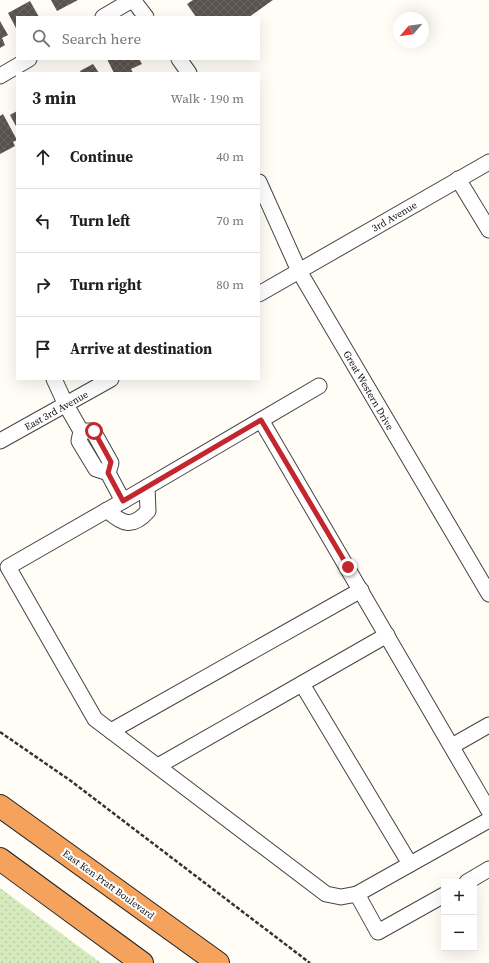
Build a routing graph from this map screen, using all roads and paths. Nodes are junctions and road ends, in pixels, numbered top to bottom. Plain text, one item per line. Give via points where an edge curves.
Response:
1 (133, 0) edge
2 (105, 16) edge
3 (145, 16) edge
4 (27, 60) edge
5 (179, 60) edge
6 (188, 72) edge
7 (0, 76) edge
8 (489, 162) edge
9 (458, 179) junction
10 (260, 184) edge
11 (489, 230) edge
12 (299, 271) junction
13 (260, 293) edge
14 (54, 380) edge
15 (110, 380) edge
16 (319, 386) dead end
17 (66, 405) junction
18 (261, 420) junction
19 (0, 441) edge
20 (147, 487) junction
21 (123, 501) junction
22 (107, 510) junction
23 (361, 590) junction
24 (489, 594) edge
25 (388, 635) junction
26 (302, 684) junction
27 (489, 725) edge
28 (111, 731) junction
29 (0, 732) edge
30 (452, 746) junction
31 (158, 766) junction
32 (0, 806) edge
33 (489, 811) edge
34 (489, 820) edge
35 (0, 859) edge
36 (410, 864) junction
37 (489, 869) edge
38 (472, 879) edge
39 (357, 894) junction
40 (441, 897) edge
41 (142, 963) edge
42 (218, 963) edge
43 (310, 963) edge

1 - 2 street
1 - 3 street
4 - 7 street
5 - 6 street
8 - 9 street, 3rd Avenue
9 - 11 street
9 - 12 street, 3rd Avenue
10 - 12 street, Great Western Drive
12 - 13 street
12 - 24 street, Great Western Drive
14 - 17 street
15 - 17 street, East 3rd Avenue
16 - 18 street
17 - 19 street, East 3rd Avenue
17 - 21 street via 81,431 80,441 96,470 108,473
18 - 20 street
18 - 23 street
20 - 21 street
20 - 22 street via 148,511 137,520 125,523
21 - 22 street
22 - 28 street via 8,567 95,719
23 - 25 street
23 - 28 street
25 - 26 street
25 - 30 street
26 - 31 street
26 - 36 street
27 - 30 street
28 - 31 street
29 - 43 path via 71,781
30 - 33 street
31 - 39 street via 326,894 341,897
32 - 42 highway, East Ken Pratt Boulevard
34 - 36 street
35 - 41 highway
36 - 39 street
37 - 38 street
39 - 40 street via 378,932

